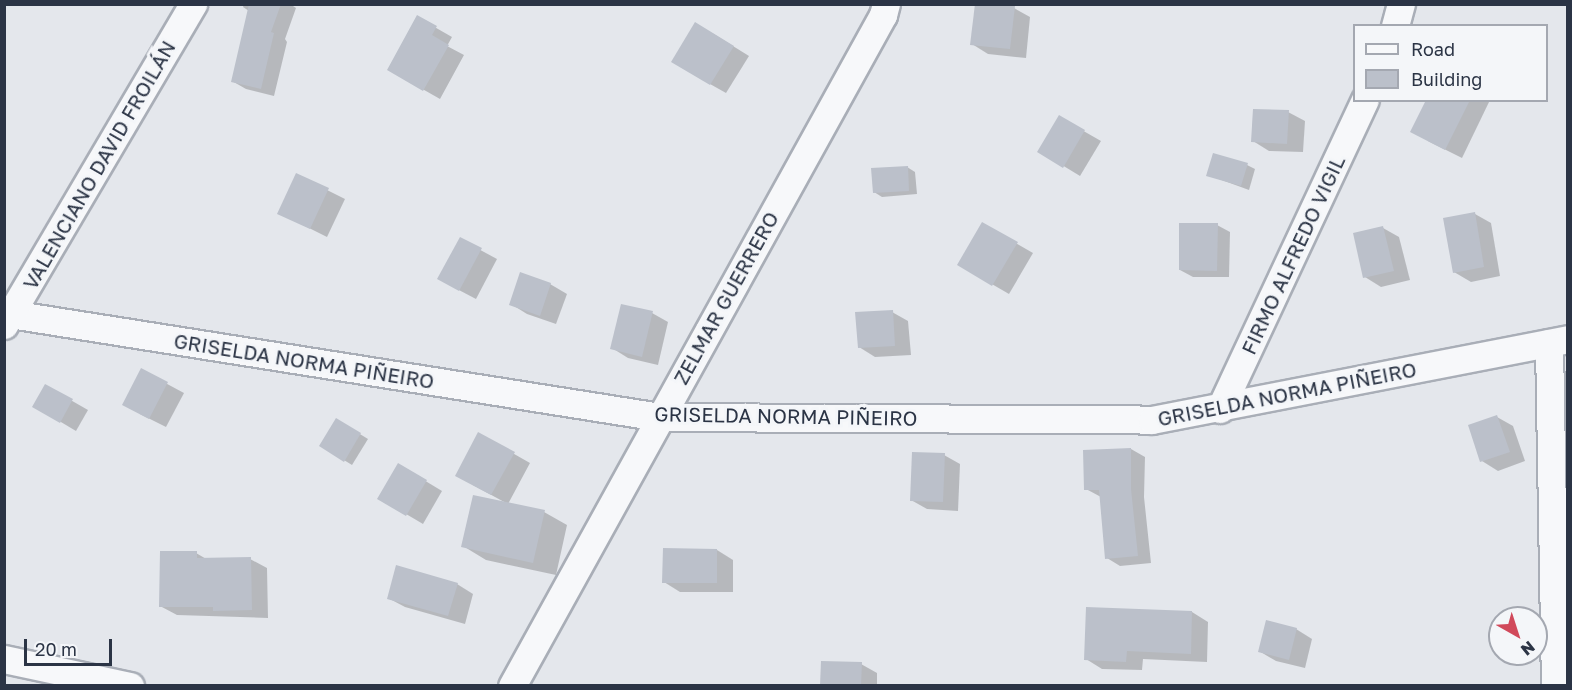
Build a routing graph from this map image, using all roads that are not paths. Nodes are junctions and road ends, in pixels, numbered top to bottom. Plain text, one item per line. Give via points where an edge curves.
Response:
1 (193, 4) edge
2 (886, 4) edge
3 (1401, 4) edge
4 (1396, 24) edge
5 (1364, 102) edge
6 (7, 318) edge
7 (1558, 341) edge
8 (1220, 409) junction
9 (660, 417) junction
10 (4, 659) edge
11 (130, 686) edge
12 (512, 686) edge
13 (1555, 686) edge

1 - 6 street, VALENCIANO DAVID FROILÁN
2 - 9 street, ZELMAR GUERRERO via 884,15
3 - 4 street
5 - 8 street, FIRMO ALFREDO VIGIL
6 - 9 street, GRISELDA NORMA PIÑEIRO
7 - 8 street, GRISELDA NORMA PIÑEIRO
7 - 13 street
8 - 9 street, GRISELDA NORMA PIÑEIRO via 1152,420
9 - 12 street, ZELMAR GUERRERO
10 - 11 street

